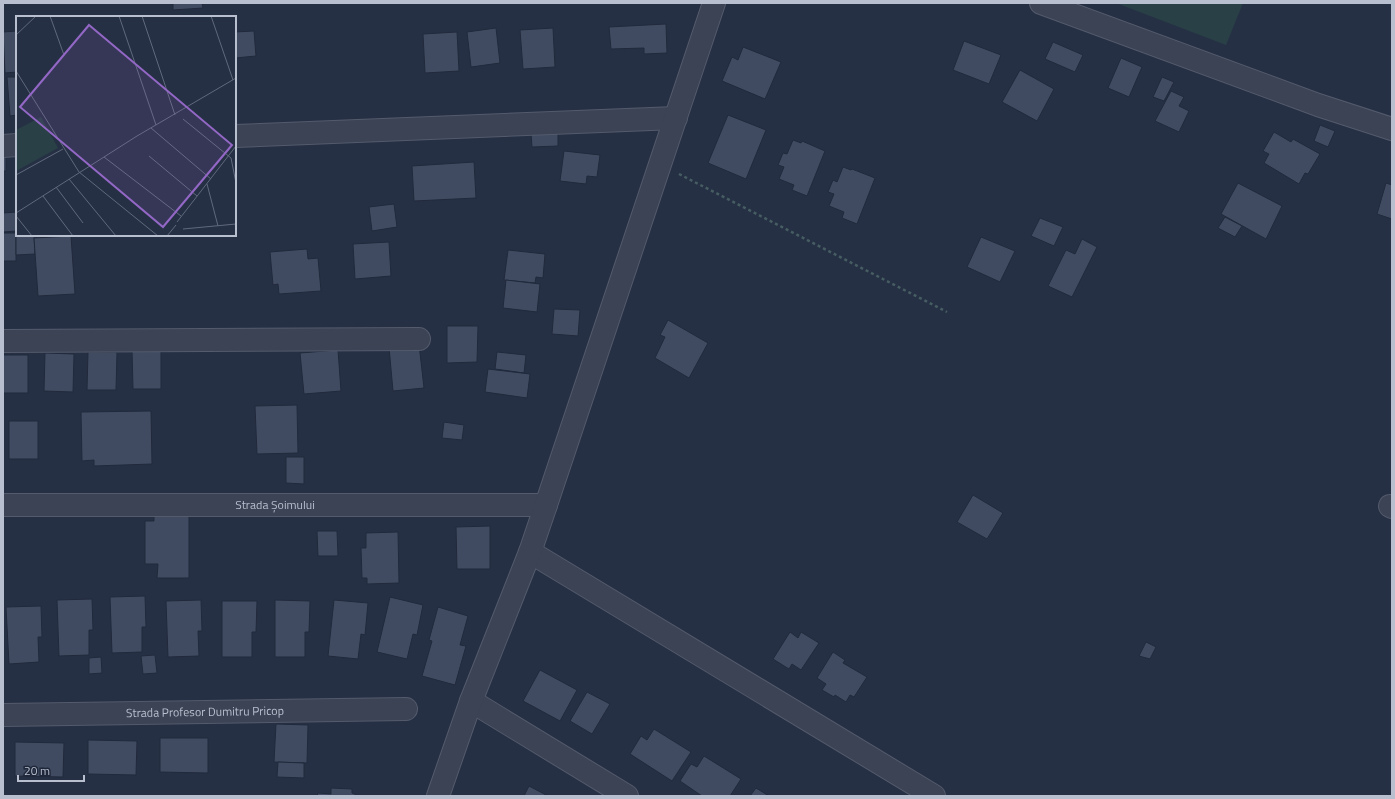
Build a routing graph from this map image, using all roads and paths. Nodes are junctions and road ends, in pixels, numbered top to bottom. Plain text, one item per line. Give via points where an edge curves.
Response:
1 (714, 3) edge
2 (1041, 3) edge
3 (676, 118) junction
4 (1392, 130) edge
5 (236, 136) edge
6 (16, 145) edge
7 (3, 146) edge
8 (660, 164) junction
9 (947, 312) dead end
10 (419, 339) dead end
11 (3, 341) edge
12 (3, 505) edge
13 (546, 506) junction
14 (530, 552) junction
15 (471, 701) junction
16 (406, 709) dead end
17 (3, 715) edge
18 (438, 796) edge
19 (627, 796) edge
20 (934, 796) edge

1 - 3 street
2 - 4 street
3 - 5 street
3 - 8 street
6 - 7 street
8 - 9 path
8 - 13 street
10 - 11 street
12 - 13 street, Strada Șoimului
13 - 14 street
14 - 15 street
14 - 20 street
15 - 18 street
15 - 19 street
16 - 17 street, Strada Profesor Dumitru Pricop

